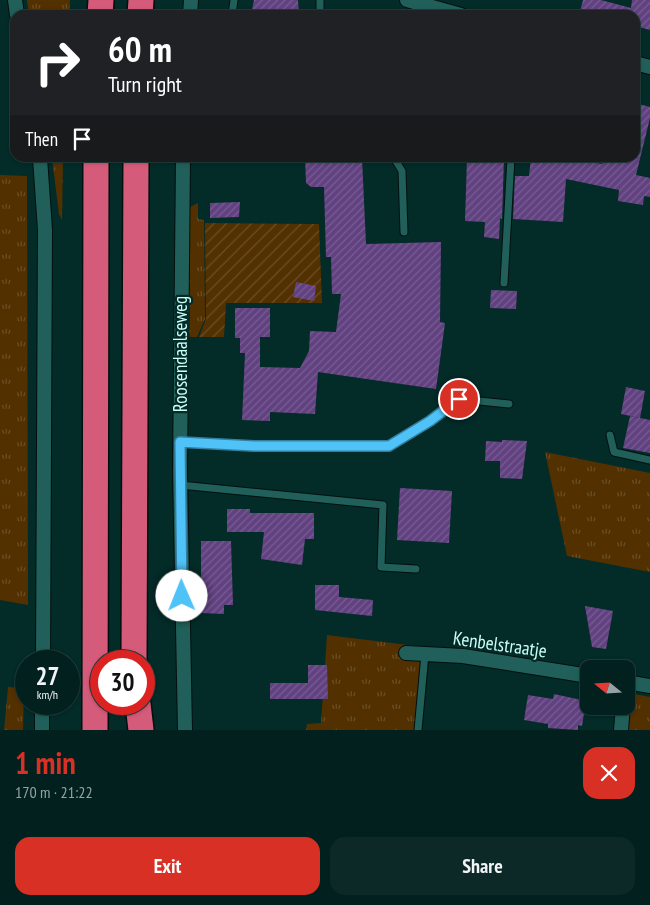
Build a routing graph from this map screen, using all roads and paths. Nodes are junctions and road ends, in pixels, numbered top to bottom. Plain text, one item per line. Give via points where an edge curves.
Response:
1 (407, 0) edge
2 (443, 10) edge
3 (40, 162) edge
4 (96, 162) edge
5 (136, 162) edge
6 (183, 162) edge
7 (396, 162) edge
8 (511, 162) edge
9 (404, 232) dead end
10 (504, 283) dead end
11 (509, 404) dead end
12 (610, 435) dead end
13 (180, 442) junction
14 (650, 460) edge
15 (180, 485) junction
16 (416, 569) dead end
17 (43, 650) edge
18 (95, 650) edge
19 (134, 650) edge
20 (406, 653) dead end
21 (425, 654) junction
22 (580, 675) edge
23 (635, 684) edge
24 (650, 686) edge
25 (42, 715) edge
26 (93, 715) edge
27 (95, 715) edge
28 (135, 715) edge
29 (138, 715) edge
30 (621, 715) edge
31 (42, 730) edge
32 (91, 730) edge
33 (95, 730) edge
34 (134, 730) edge
35 (141, 730) edge
36 (185, 730) edge
37 (418, 730) edge
38 (620, 730) edge

1 - 2 street
3 - 17 street via 45,230
4 - 18 highway
5 - 19 highway
6 - 13 street, Roosendaalseweg
7 - 9 lane via 402,171
8 - 10 lane
11 - 13 lane via 459,399 389,446 254,446
12 - 14 lane via 614,452
13 - 15 street, Roosendaalseweg
15 - 16 lane via 383,505 380,567
15 - 36 street, Roosendaalseweg
20 - 21 street, Kenbelstraatje
21 - 22 street, Kenbelstraatje via 463,656
21 - 37 lane
23 - 24 street
25 - 31 street
26 - 32 highway
27 - 33 highway
28 - 34 highway
29 - 35 highway
30 - 38 street

